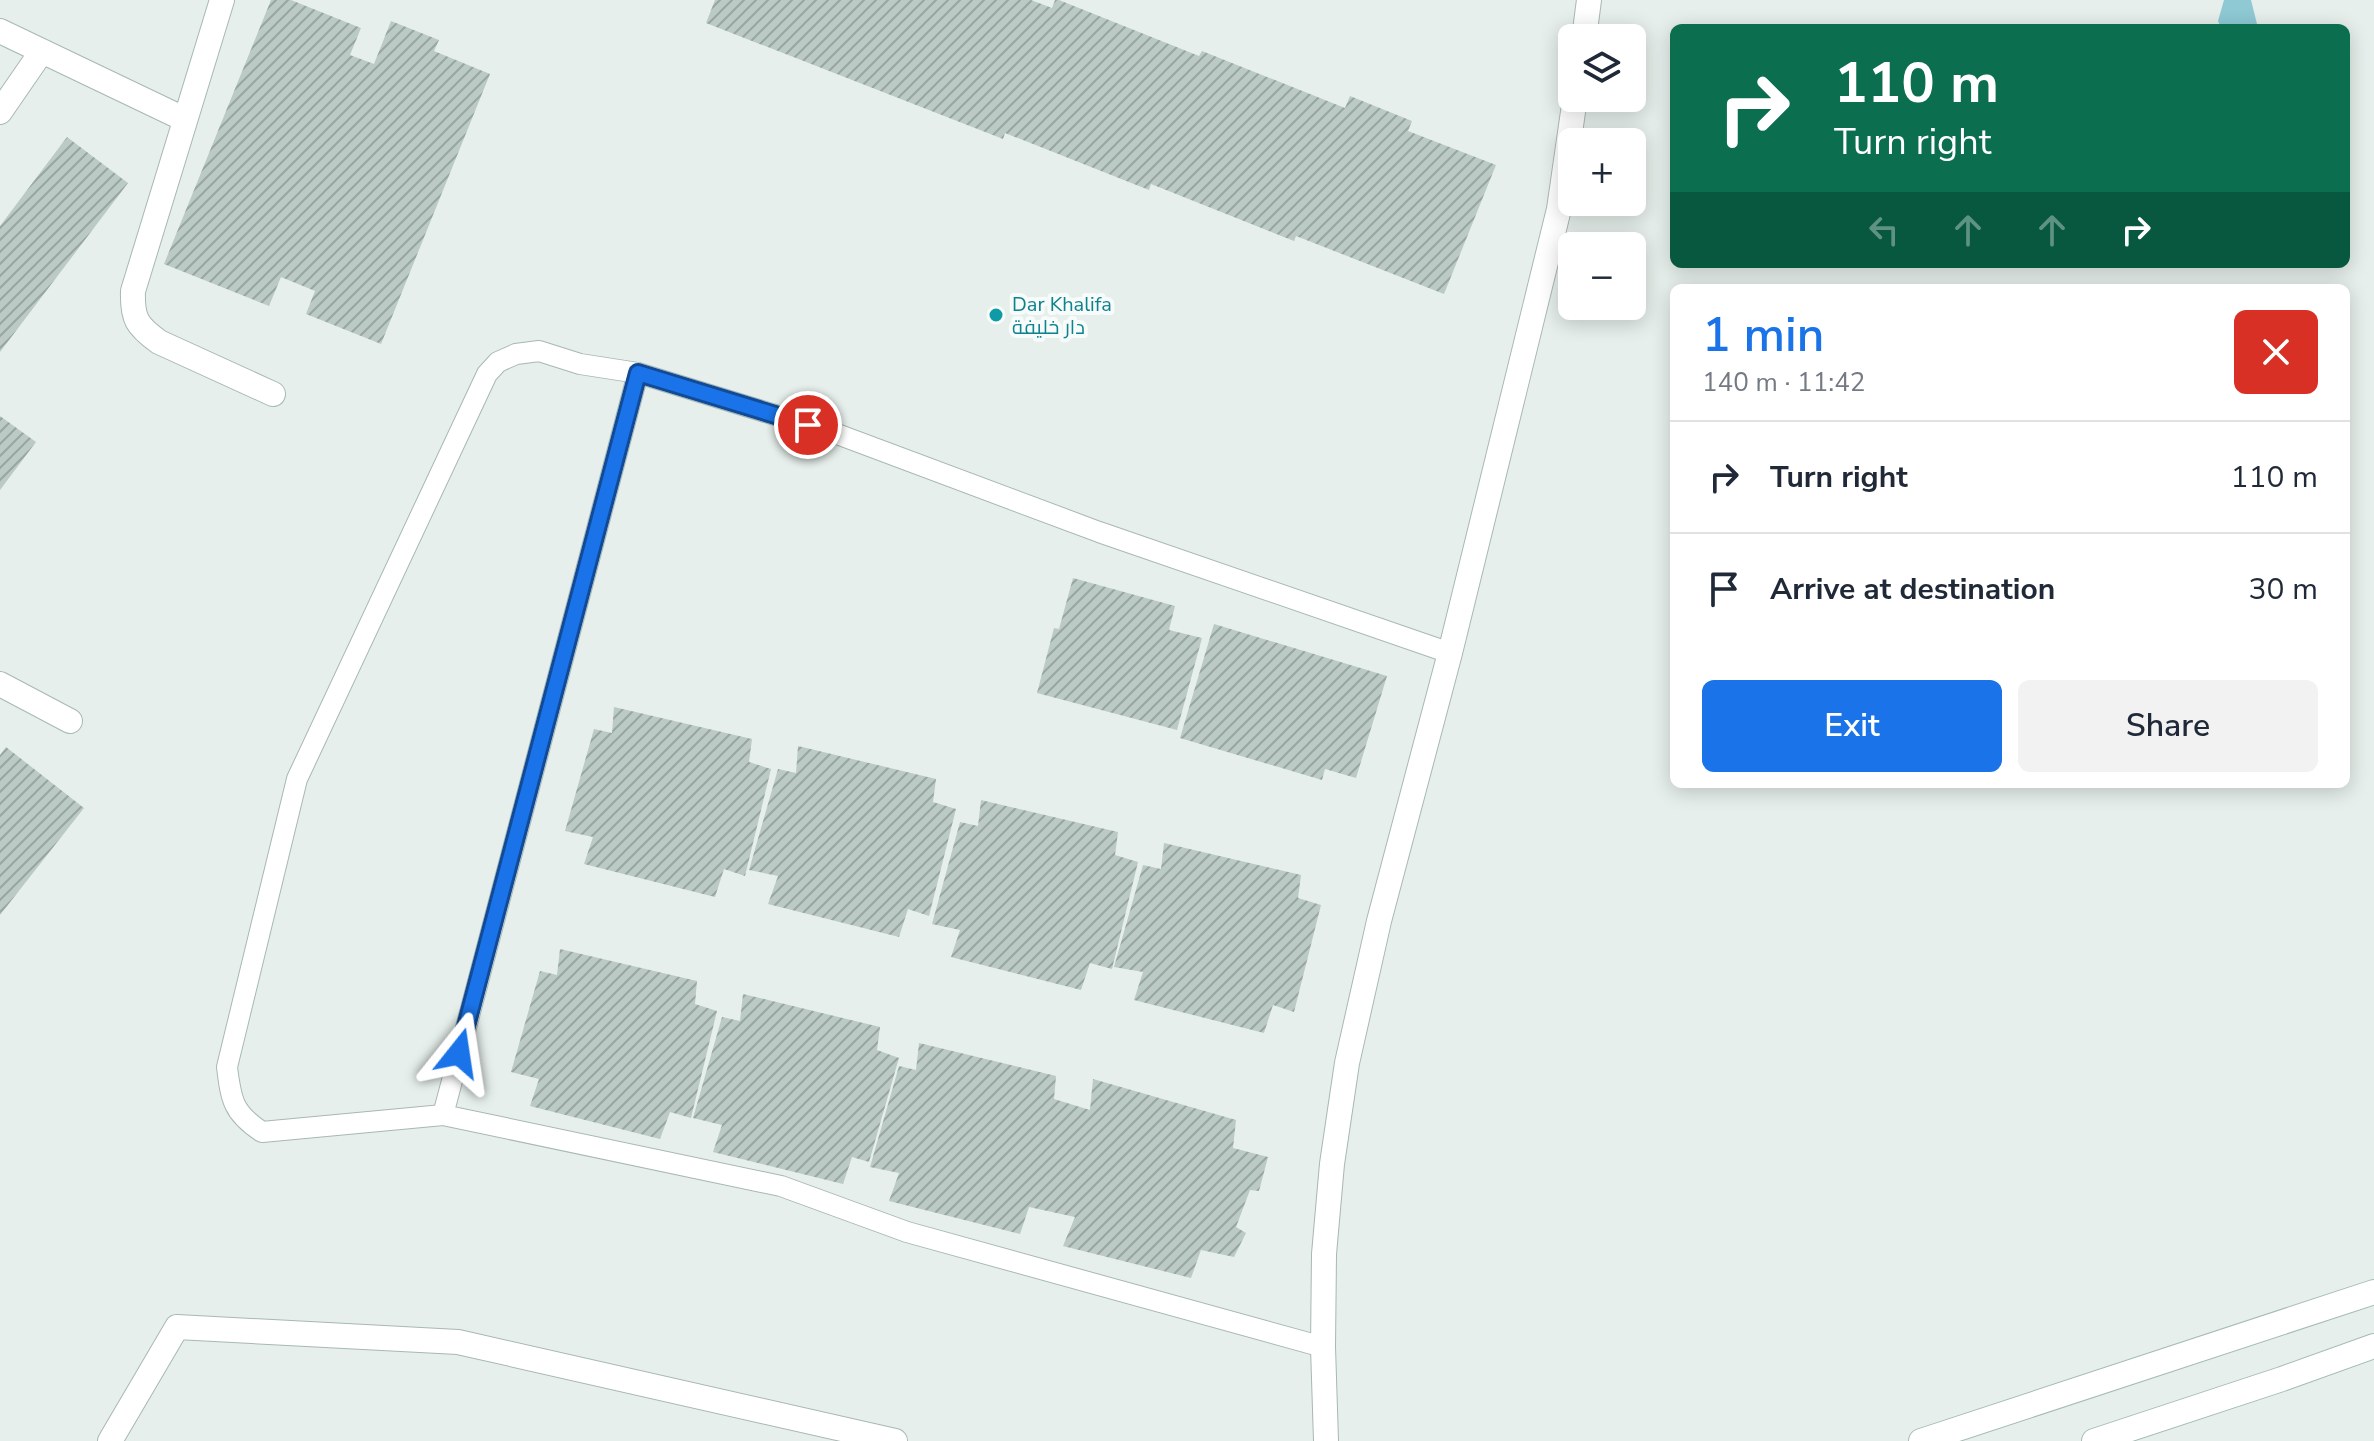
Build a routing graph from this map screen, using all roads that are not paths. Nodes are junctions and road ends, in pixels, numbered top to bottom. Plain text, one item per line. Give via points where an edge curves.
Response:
1 (222, 0) edge
2 (1589, 0) edge
3 (1586, 24) edge
4 (0, 31) edge
5 (42, 51) junction
6 (0, 112) edge
7 (1573, 112) edge
8 (184, 119) junction
9 (638, 373) junction
10 (273, 394) dead end
11 (1450, 653) junction
12 (0, 684) edge
13 (70, 721) dead end
14 (443, 1115) junction
15 (2374, 1292) edge
16 (2374, 1346) edge
17 (1323, 1347) junction
18 (110, 1441) edge
19 (895, 1441) edge
20 (1326, 1441) edge
21 (1921, 1441) edge
22 (2094, 1441) edge

1 - 8 street
2 - 3 street
4 - 5 street
5 - 6 street
5 - 8 street
7 - 11 street via 1559,209
8 - 10 street via 133,291 132,311 159,342
9 - 11 lane via 837,434 1099,532
9 - 14 lane
9 - 14 lane via 539,351 516,354 487,374 297,779 227,1067 231,1097 244,1120 262,1132
11 - 17 street via 1347,1063 1324,1254
12 - 13 street
14 - 17 lane via 781,1186 907,1232
15 - 21 street
16 - 22 street
17 - 20 street
18 - 19 street via 177,1327 458,1342

